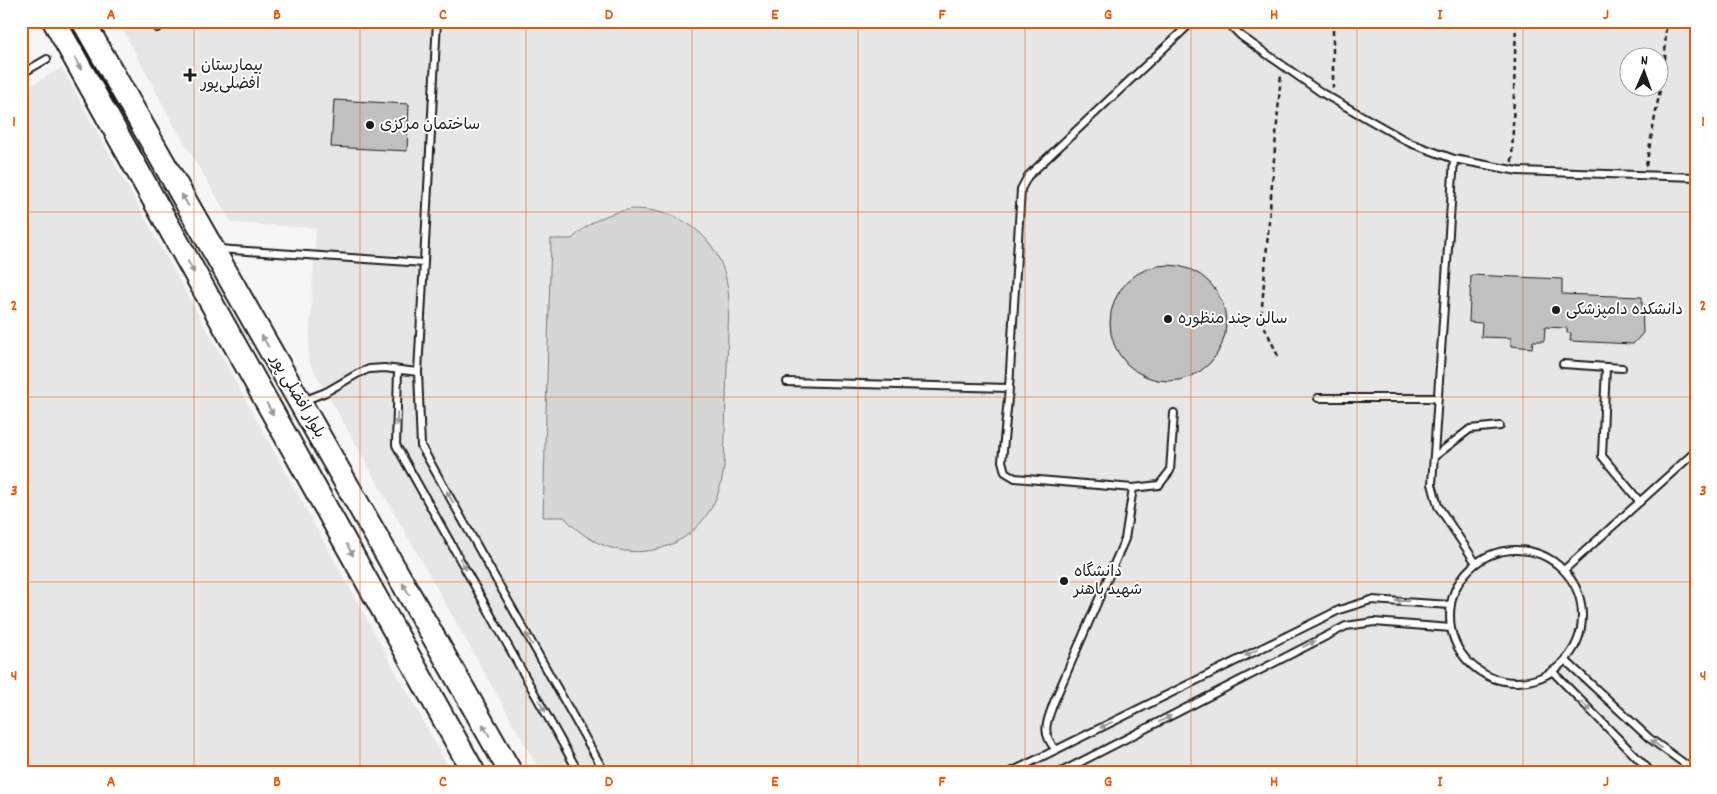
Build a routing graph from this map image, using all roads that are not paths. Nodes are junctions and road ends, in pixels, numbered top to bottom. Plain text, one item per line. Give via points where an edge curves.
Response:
1 (54, 21) edge
2 (83, 21) edge
3 (168, 21) edge
4 (438, 21) edge
5 (1194, 21) edge
6 (1226, 21) edge
7 (157, 28) dead end
8 (47, 60) dead end
9 (21, 74) edge
10 (1454, 159) junction
11 (1696, 177) edge
12 (212, 249) junction
13 (424, 262) junction
14 (1563, 364) dead end
15 (1606, 367) junction
16 (1622, 368) dead end
17 (398, 370) junction
18 (418, 372) junction
19 (787, 382) dead end
20 (1009, 388) junction
21 (1318, 398) dead end
22 (1438, 398) junction
23 (300, 403) junction
24 (1174, 413) dead end
25 (1500, 426) dead end
26 (1696, 451) edge
27 (1434, 457) junction
28 (1133, 488) junction
29 (1640, 502) junction
30 (1476, 564) junction
31 (1564, 570) junction
32 (1451, 605) junction
33 (1451, 628) junction
34 (1565, 660) junction
35 (1552, 672) junction
36 (1056, 750) junction
37 (1696, 772) edge
38 (474, 773) edge
39 (510, 773) edge
40 (579, 773) edge
41 (604, 773) edge
42 (1009, 773) edge
43 (1059, 773) edge
44 (1652, 773) edge

1 -> 38 highway, بلوار افضلی پور
12 -> 2 highway, بلوار افضلی پور
3 - 7 lane
4 - 13 lane
5 - 20 lane via 1024,181
6 - 10 lane via 1241,36 1333,99 1410,143
8 - 9 lane
10 - 11 lane via 1512,170
10 - 22 lane
12 - 13 lane
23 -> 12 highway, بلوار افضلی پور
13 - 18 lane
14 - 15 lane
15 - 16 lane
15 - 29 lane via 1602,456
17 - 18 lane
17 - 23 lane via 369,369
17 -> 40 lane via 396,445
41 -> 18 lane via 421,446
19 - 20 lane
20 - 28 lane via 1002,461 1005,472 1015,478
21 - 22 lane
22 - 27 lane
39 -> 23 highway, بلوار افضلی پور
24 - 28 lane via 1170,471 1159,485
25 - 27 lane via 1470,429
26 - 29 lane
27 - 30 lane via 1432,484 1438,506
28 - 36 lane via 1125,539 1046,726 1048,741
29 - 31 lane
30 - 31 lane via 1497,552 1521,550 1544,556
30 - 32 lane via 1455,589
31 - 34 lane via 1582,605 1582,625 1576,644
32 - 33 lane
32 -> 36 lane via 1372,600 1339,610
33 - 35 lane via 1458,648 1472,665 1490,676 1518,681 1532,680
43 -> 33 lane via 1346,626 1374,622
34 - 35 lane
37 -> 34 lane via 1649,738
35 -> 44 lane
36 - 42 lane

